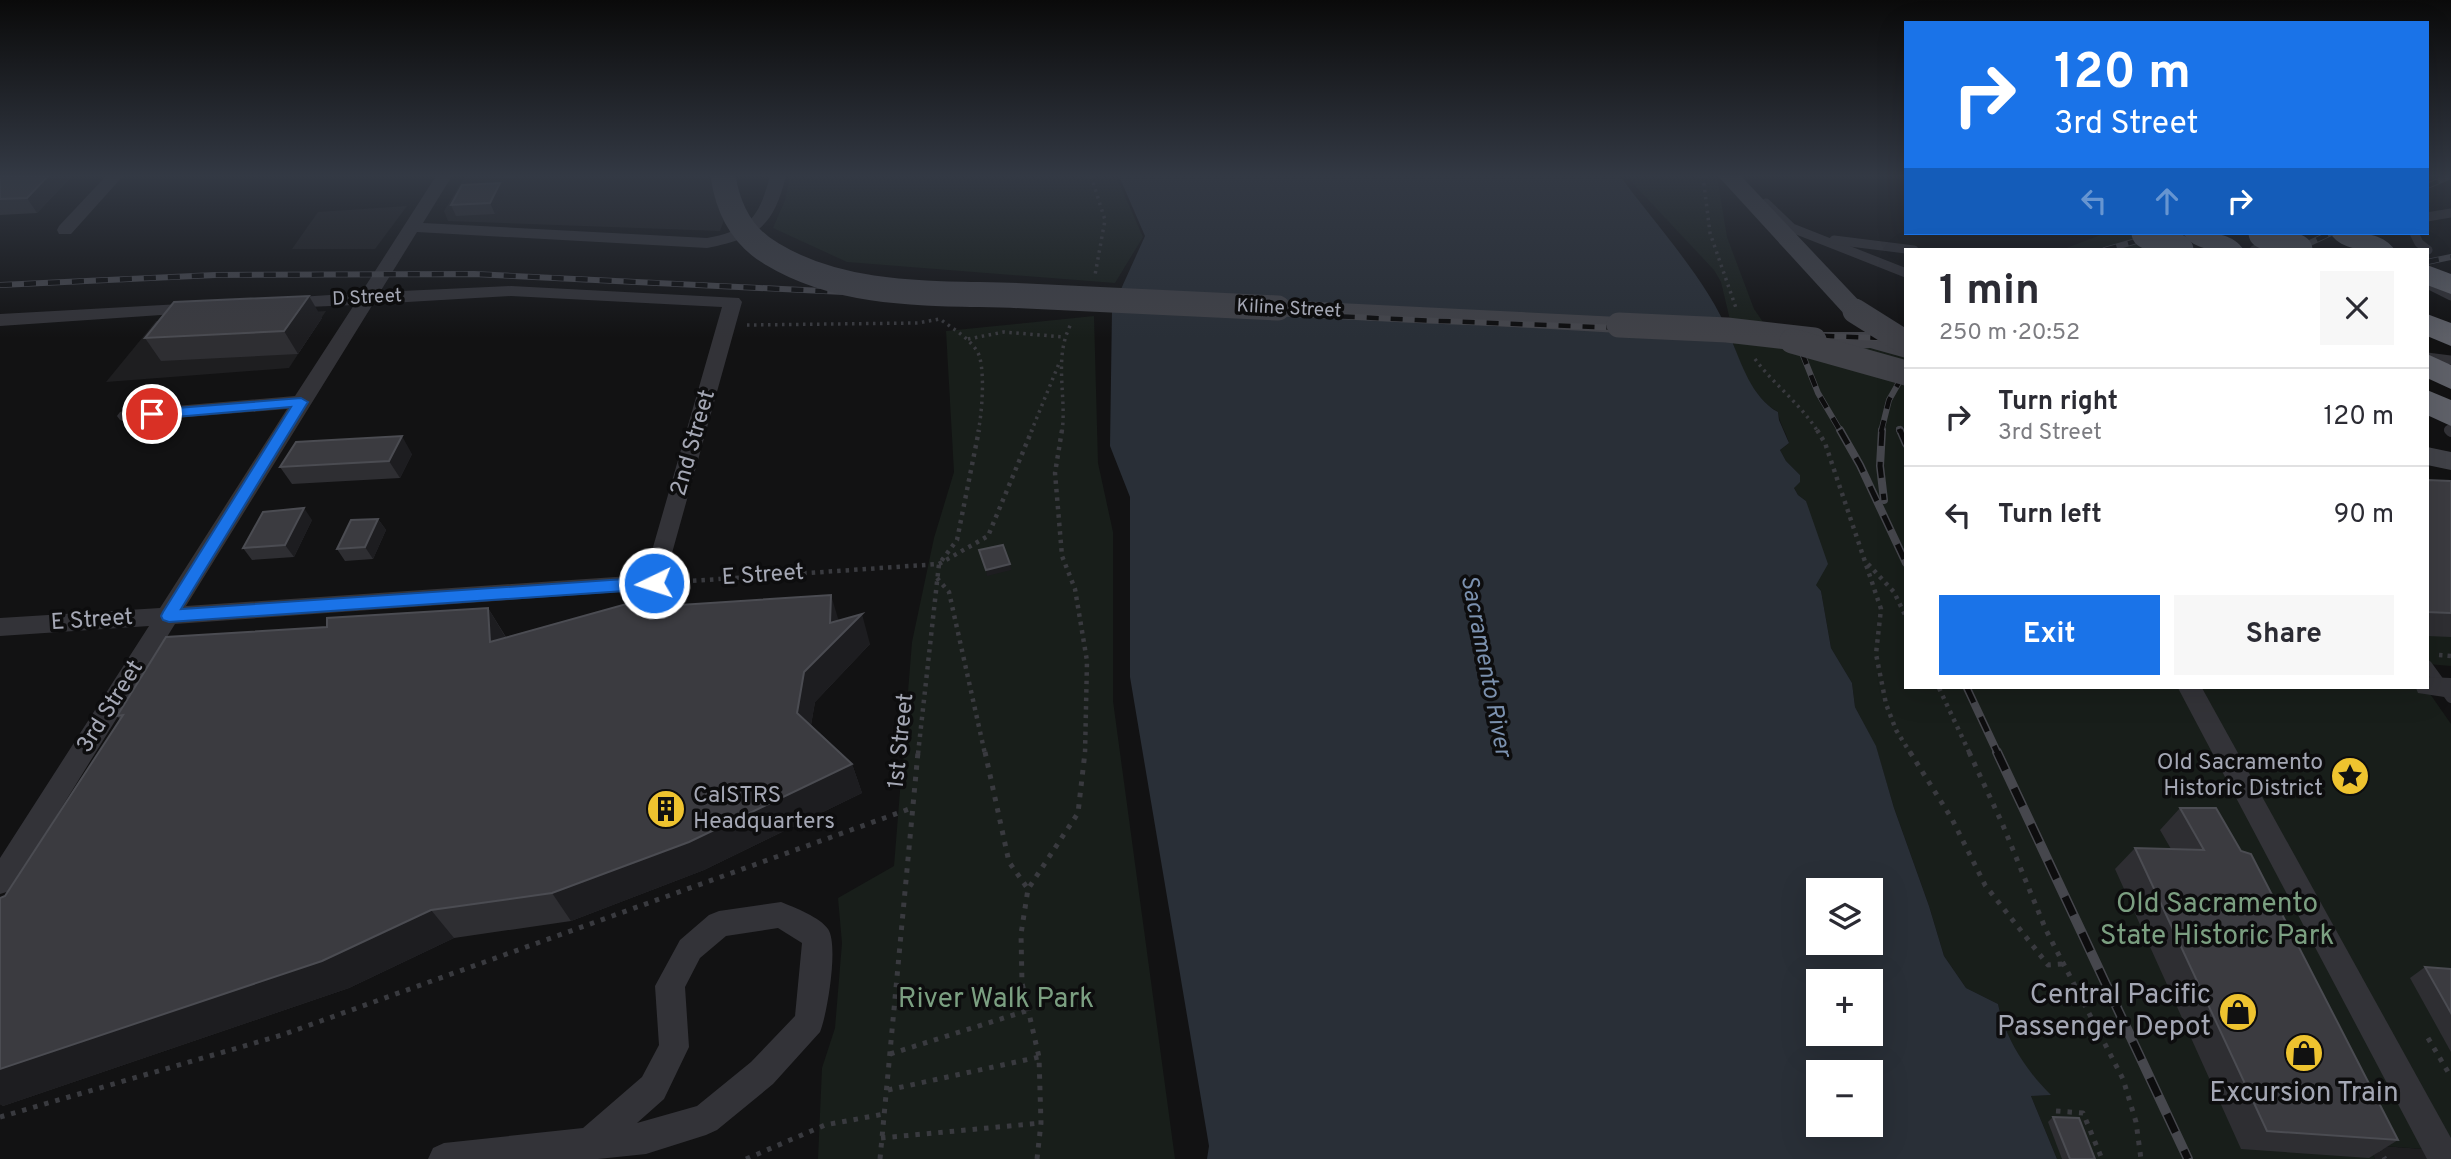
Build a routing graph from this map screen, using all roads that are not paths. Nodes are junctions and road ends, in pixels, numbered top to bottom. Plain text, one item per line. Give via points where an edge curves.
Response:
1 (410, 230) edge
2 (469, 230) edge
3 (742, 230) edge
4 (748, 230) edge
5 (1779, 230) edge
6 (1798, 230) edge
7 (2151, 235) edge
8 (2201, 235) edge
9 (2348, 235) edge
10 (1819, 238) junction
11 (2282, 240) edge
12 (2174, 248) edge
13 (2226, 248) edge
14 (2260, 248) edge
15 (2376, 248) edge
16 (1904, 249) edge
17 (1904, 272) edge
18 (2437, 282) edge
19 (2451, 296) edge
20 (366, 298) junction
21 (733, 302) joint
22 (271, 303) edge
23 (217, 307) edge
24 (1855, 311) junction
25 (0, 320) edge
26 (2429, 324) edge
27 (1760, 333) junction
28 (2451, 336) edge
29 (1871, 340) junction
30 (1904, 343) edge
31 (1904, 349) edge
32 (2429, 357) edge
33 (2451, 360) edge
34 (1904, 361) edge
35 (2429, 365) edge
36 (1904, 372) edge
37 (2451, 379) edge
38 (301, 402) junction
39 (2429, 402) edge
40 (127, 416) dead end
41 (2450, 426) edge
42 (2429, 456) edge
43 (2451, 461) edge
44 (654, 583) joint
45 (169, 616) junction
46 (0, 627) edge
47 (2429, 668) edge
48 (2191, 689) edge
49 (2443, 690) edge
50 (0, 882) edge
51 (590, 1144) junction
52 (483, 1157) edge
53 (444, 1159) edge
54 (2445, 1159) edge

1 - 20 street, 3rd Street
2 - 4 street via 708,243 734,239
3 - 27 main road, Kiline Street, bridge via 792,265 820,275 925,291
5 - 24 main road
6 - 10 lane
7 - 12 highway, bridge
8 - 13 highway
9 - 15 highway
10 - 16 lane
10 - 17 lane
11 - 14 lane
18 - 19 lane
20 - 21 street, D Street via 511,290
20 - 22 street, D Street
20 - 38 street, 3rd Street
21 - 44 street, 2nd Street
23 - 25 street
24 - 29 main road via 1859,326
24 - 30 main road, bridge
26 - 28 highway
27 - 29 main road, Kiline Street, bridge via 1828,342
27 - 36 main road, bridge
29 - 31 main road, Kiline Street
29 - 34 main road
32 - 33 lane
35 - 37 highway
38 - 40 street
38 - 45 street, 3rd Street
39 - 41 highway
42 - 43 main road
44 - 45 street, E Street
45 - 46 street, E Street
45 - 50 street, 3rd Street
47 - 49 lane
48 - 54 street
51 - 51 street via 646,1138 706,1119 762,1073 809,1022 817,936 781,915 719,924 690,949 670,986 674,1047 653,1088
51 - 52 street
52 - 53 street

